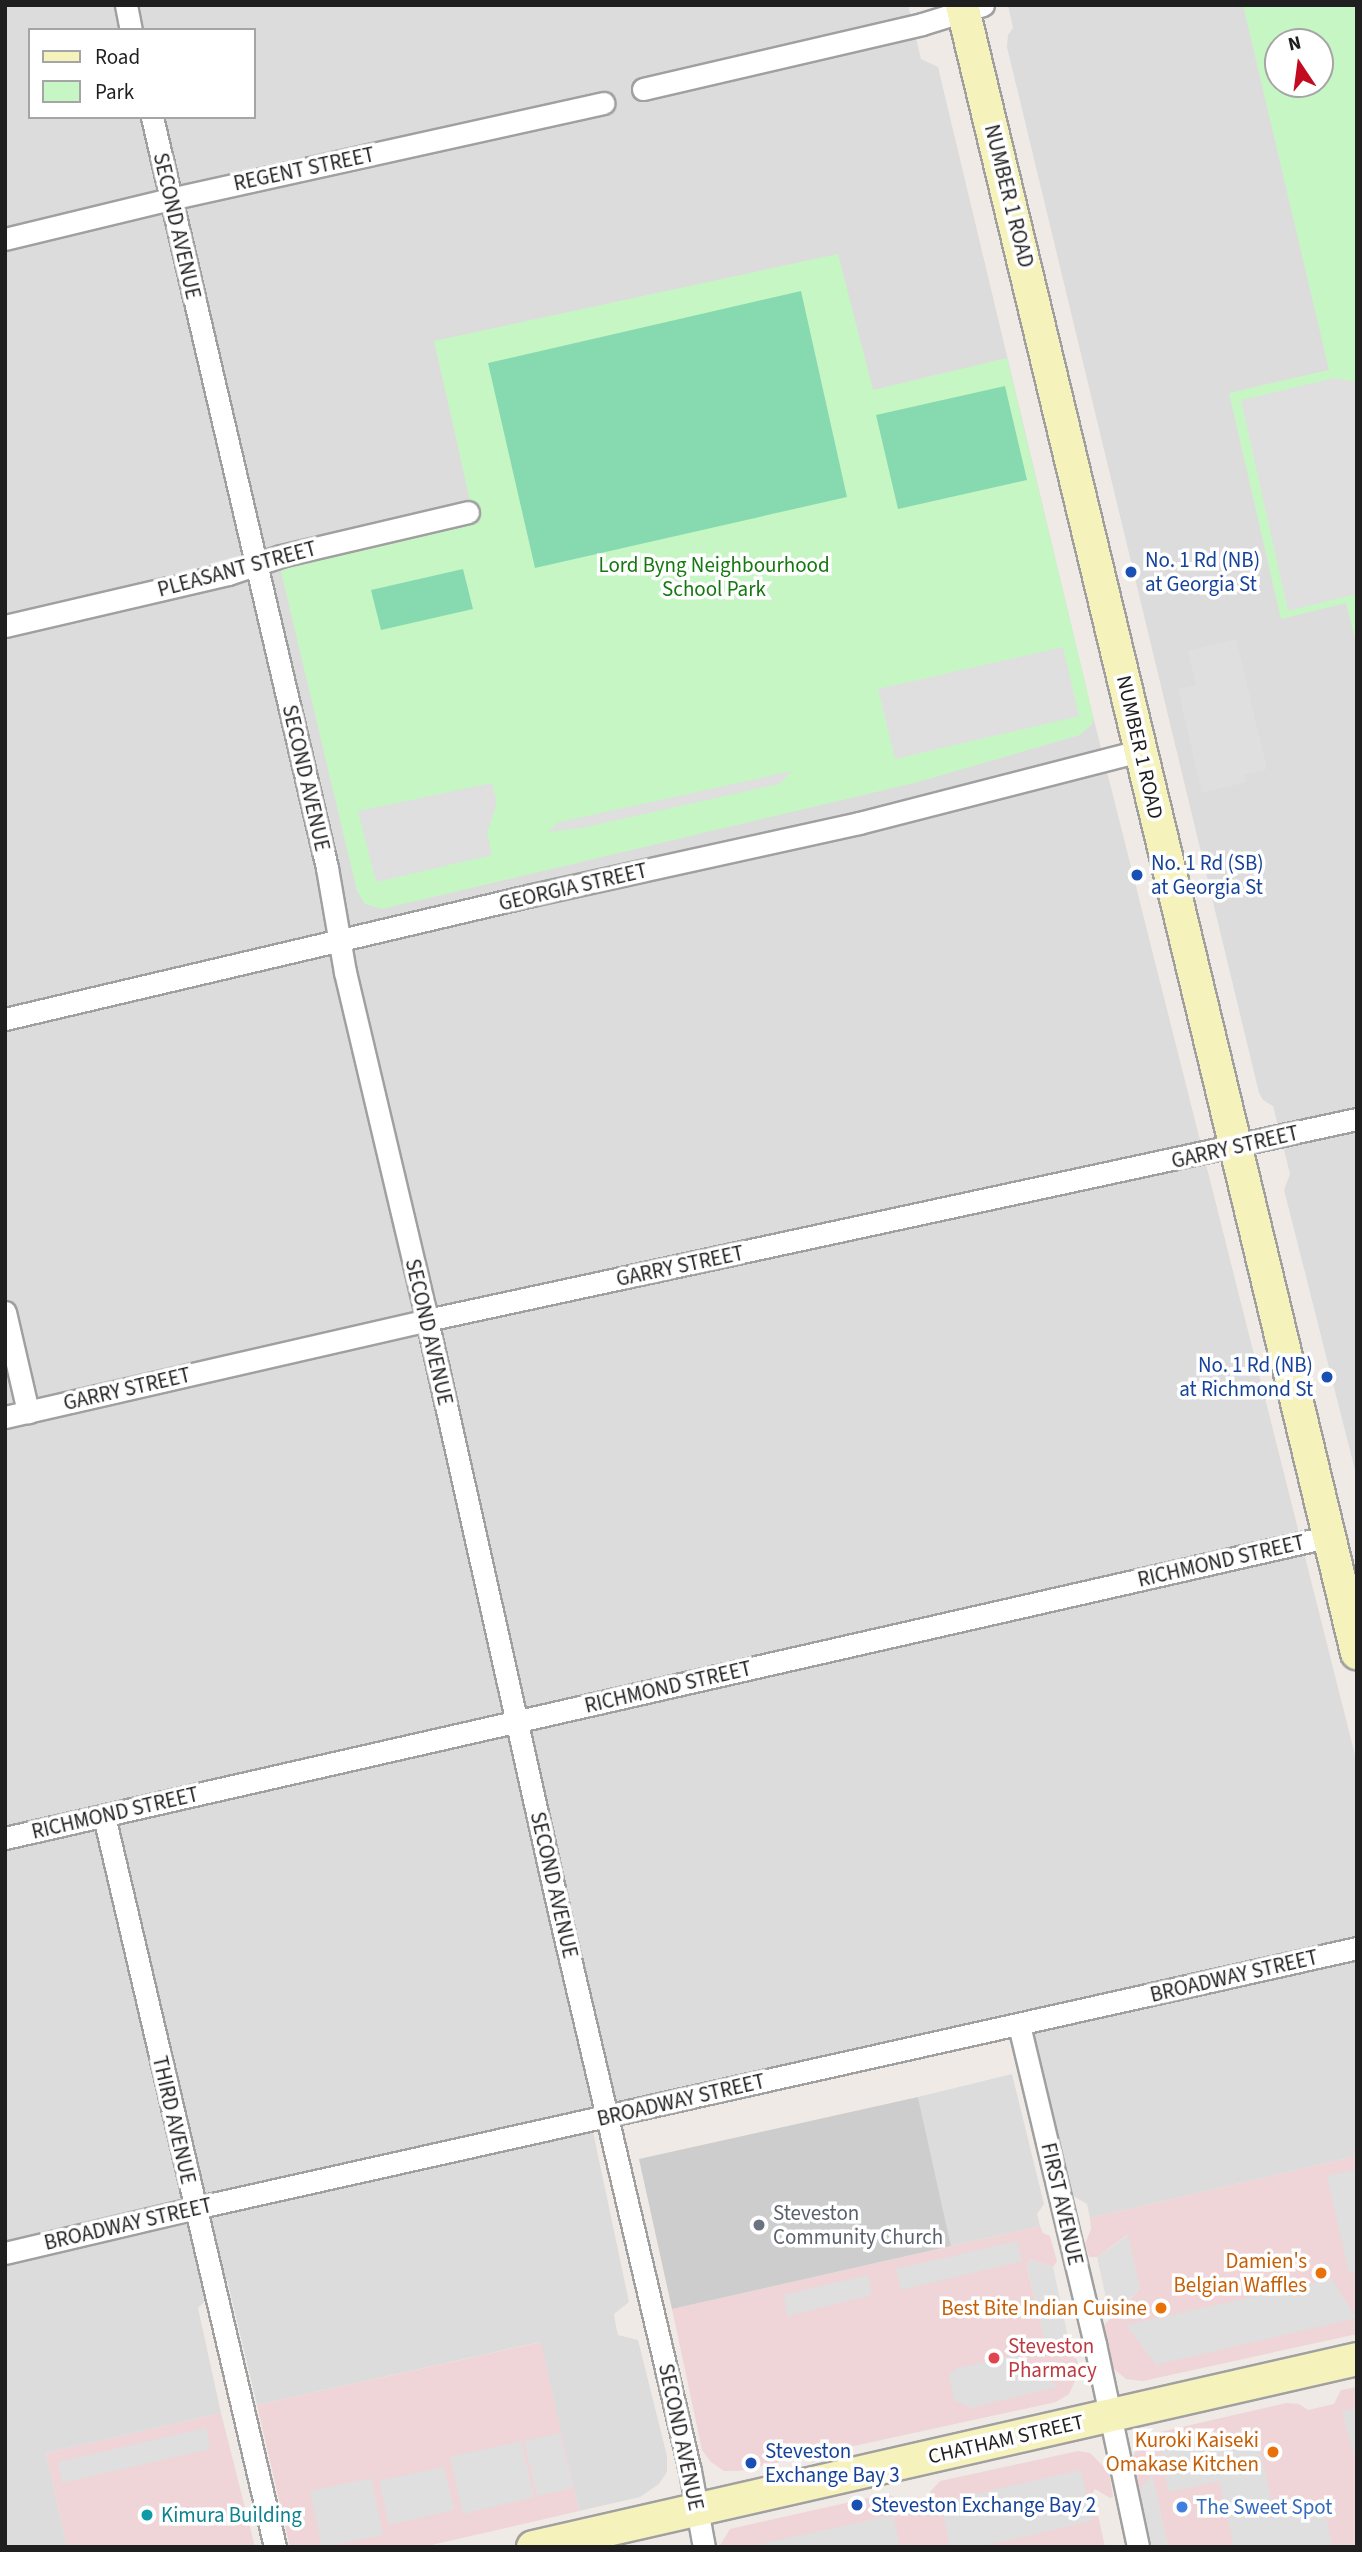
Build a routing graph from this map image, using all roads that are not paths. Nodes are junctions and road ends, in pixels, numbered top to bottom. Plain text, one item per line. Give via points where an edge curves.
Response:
1 (126, 5) edge
2 (970, 7) edge
3 (131, 28) edge
4 (643, 89) dead end
5 (603, 103) dead end
6 (152, 119) edge
7 (170, 199) junction
8 (5, 239) edge
9 (468, 512) dead end
10 (255, 564) junction
11 (5, 626) edge
12 (1140, 751) junction
13 (342, 940) junction
14 (5, 1019) edge
15 (1357, 1119) edge
16 (1236, 1147) junction
17 (5, 1312) edge
18 (427, 1320) junction
19 (28, 1412) junction
20 (5, 1417) edge
21 (1331, 1535) junction
22 (1357, 1653) edge
23 (517, 1722) junction
24 (104, 1816) junction
25 (5, 1838) edge
26 (1357, 1948) edge
27 (1019, 2025) junction
28 (608, 2116) junction
29 (195, 2208) junction
30 (5, 2253) edge
31 (1357, 2359) edge
32 (1110, 2415) junction
33 (697, 2509) junction
34 (275, 2547) edge
35 (533, 2547) edge
36 (704, 2547) edge
37 (1138, 2547) edge

1 - 3 street
2 - 4 street via 922,24
2 - 12 street, NUMBER 1 ROAD
5 - 7 street, REGENT STREET
6 - 7 street, SECOND AVENUE
7 - 8 street, REGENT STREET
7 - 10 street, SECOND AVENUE
9 - 10 street, PLEASANT STREET
10 - 11 street, PLEASANT STREET
10 - 13 street, SECOND AVENUE
12 - 13 street, GEORGIA STREET via 847,826
12 - 16 street, NUMBER 1 ROAD
13 - 14 street, GEORGIA STREET
13 - 18 street, SECOND AVENUE via 345,972
15 - 16 street, GARRY STREET
16 - 18 street, GARRY STREET
16 - 21 street, NUMBER 1 ROAD
17 - 19 street
18 - 19 street, GARRY STREET
18 - 23 street, SECOND AVENUE
19 - 20 street, GARRY STREET
21 - 22 street, NUMBER 1 ROAD
21 - 23 street, RICHMOND STREET
23 - 24 street, RICHMOND STREET
23 - 28 street, SECOND AVENUE
24 - 25 street, RICHMOND STREET
24 - 29 street, THIRD AVENUE
26 - 27 street, BROADWAY STREET
27 - 28 street, BROADWAY STREET
27 - 32 street, FIRST AVENUE
28 - 29 street, BROADWAY STREET
28 - 33 street, SECOND AVENUE
29 - 30 street, BROADWAY STREET
29 - 34 street, THIRD AVENUE
31 - 32 street, CHATHAM STREET
32 - 33 street, CHATHAM STREET
32 - 37 street, FIRST AVENUE
33 - 35 street, CHATHAM STREET
33 - 36 street, SECOND AVENUE

